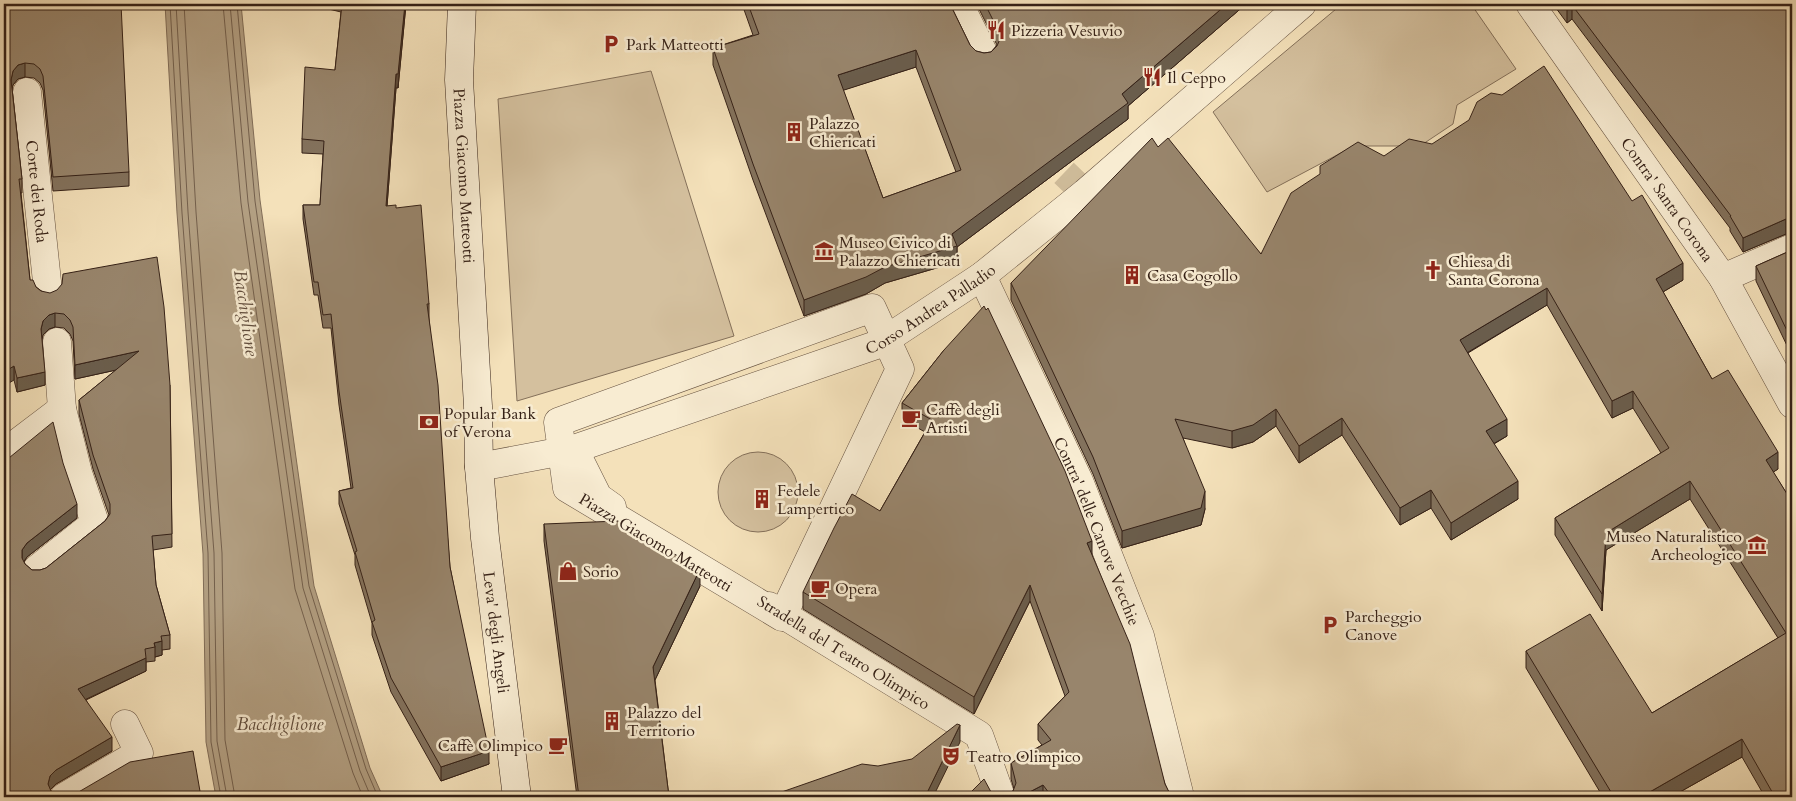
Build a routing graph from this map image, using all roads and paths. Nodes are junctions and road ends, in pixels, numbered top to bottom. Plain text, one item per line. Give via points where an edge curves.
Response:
1 (462, 4) edge
2 (1302, 4) edge
3 (1530, 4) edge
4 (965, 16) dead end
5 (984, 54) edge
6 (27, 92) dead end
7 (1792, 248) edge
8 (982, 276) junction
9 (1723, 278) junction
10 (48, 291) edge
11 (886, 339) junction
12 (57, 342) dead end
13 (1792, 404) edge
14 (62, 410) junction
15 (568, 450) junction
16 (4, 454) edge
17 (479, 468) junction
18 (37, 570) edge
19 (783, 615) junction
20 (125, 724) dead end
21 (64, 797) edge
22 (517, 797) edge
23 (1002, 797) edge
24 (1180, 797) edge

1 - 17 street, Piazza Giacomo Matteotti via 459,80
2 - 8 street, Corso Andrea Palladio via 1085,193
3 - 9 street, Contra' Santa Corona
4 - 5 street
6 - 10 street, Corte dei Roda
7 - 9 street
8 - 11 street, Corso Andrea Palladio
8 - 24 street, Contra' delle Canove Vecchie via 1079,480 1140,636
9 - 13 street, Contra' Santa Corona
11 - 15 street, Corso Andrea Palladio
11 - 15 street via 872,308 558,422
11 - 19 street via 900,369
12 - 14 street
14 - 16 street
14 - 18 street via 95,523
15 - 17 street, Corso Andrea Palladio
15 - 19 street, Stradella del Teatro Olimpico via 598,497
17 - 22 street, Leva' degli Angeli
19 - 23 street, Stradella del Teatro Olimpico via 979,735
20 - 21 street via 139,753

